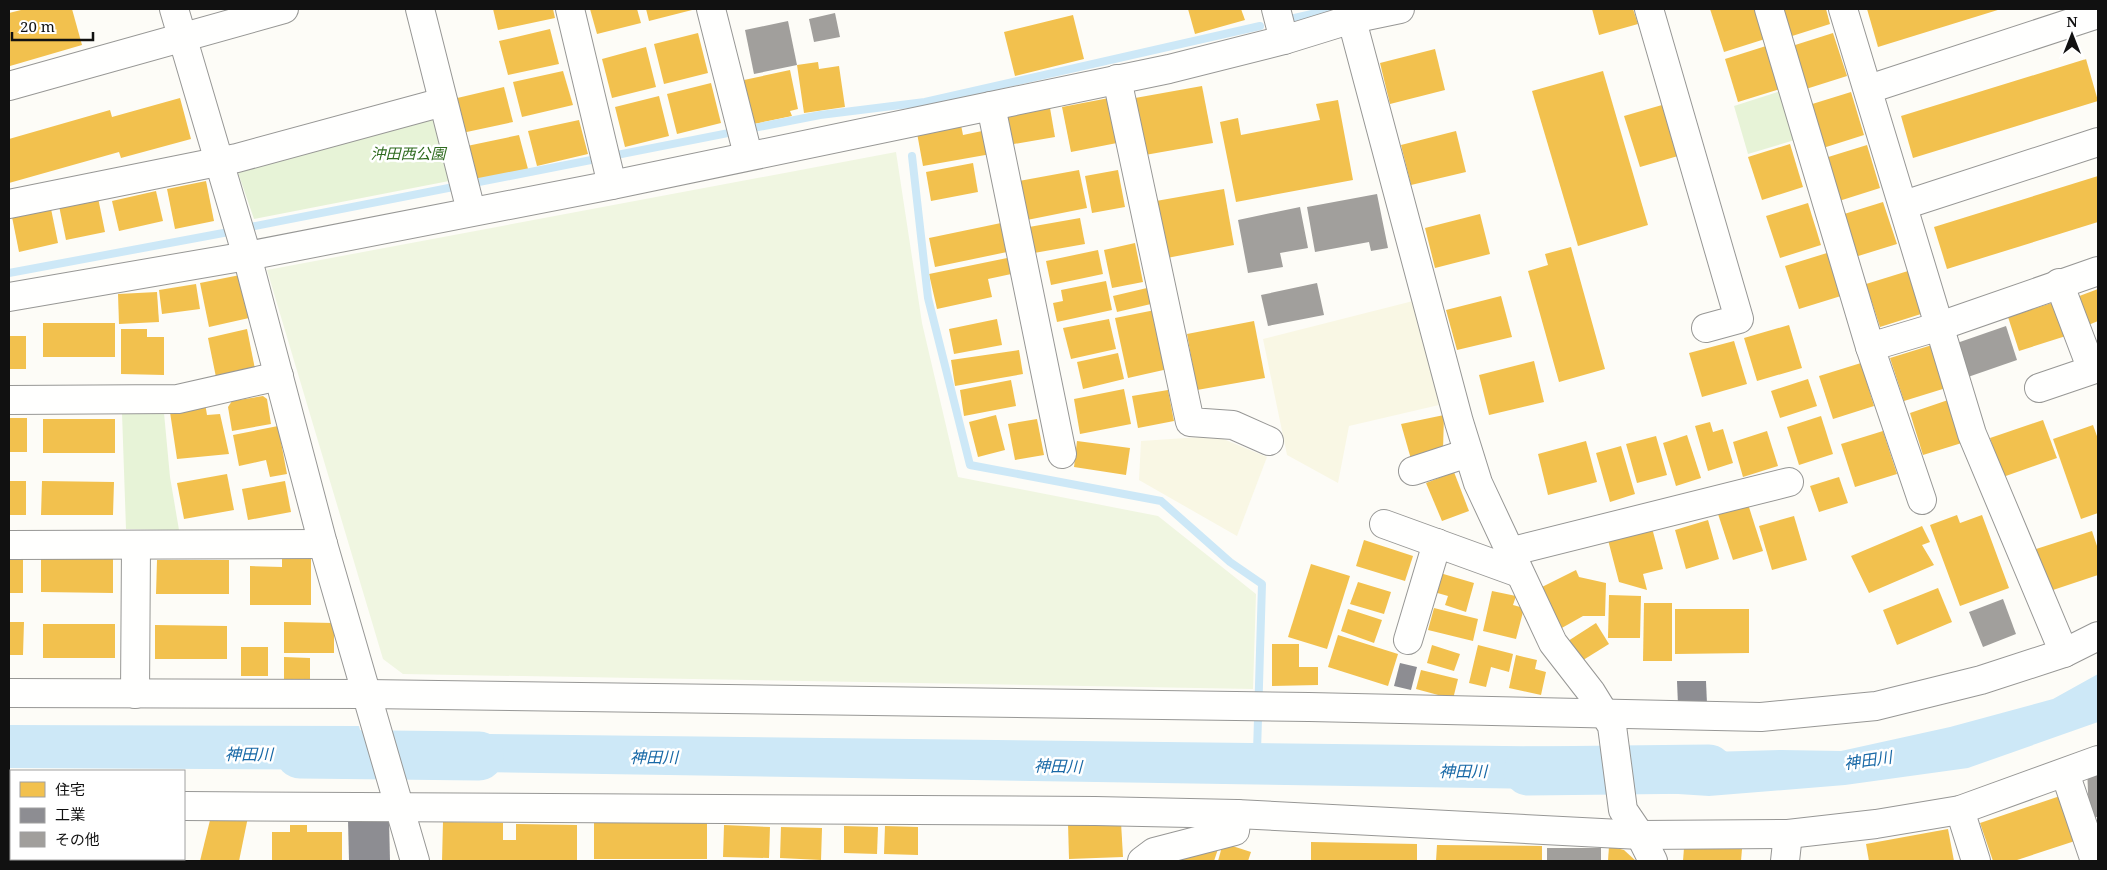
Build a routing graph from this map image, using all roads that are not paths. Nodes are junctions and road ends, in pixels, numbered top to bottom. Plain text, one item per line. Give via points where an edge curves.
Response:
1 (174, 9) edge
2 (284, 9) edge
3 (420, 9) edge
4 (570, 9) edge
5 (711, 9) edge
6 (1276, 9) edge
7 (1400, 9) edge
8 (1650, 9) edge
9 (1769, 9) edge
10 (1843, 9) edge
11 (1350, 14) edge
12 (2098, 14) edge
13 (183, 37) junction
14 (1284, 40) junction
15 (1117, 79) junction
16 (9, 86) edge
17 (1869, 89) junction
18 (443, 102) junction
19 (991, 106) junction
20 (744, 139) junction
21 (2098, 142) edge
22 (220, 162) junction
23 (608, 167) junction
24 (467, 195) junction
25 (9, 204) edge
26 (1904, 205) junction
27 (242, 239) junction
28 (2098, 271) edge
29 (2059, 284) junction
30 (9, 297) edge
31 (1940, 326) junction
32 (1706, 328) dead end
33 (1870, 347) junction
34 (279, 376) junction
35 (2039, 388) dead end
36 (9, 400) edge
37 (1269, 441) dead end
38 (1468, 452) junction
39 (1062, 454) dead end
40 (1413, 471) dead end
41 (1789, 482) dead end
42 (1922, 500) dead end
43 (1384, 524) dead end
44 (1437, 543) junction
45 (323, 544) junction
46 (9, 545) edge
47 (136, 546) junction
48 (1514, 562) junction
49 (2098, 636) edge
50 (1408, 640) dead end
51 (2064, 653) junction
52 (9, 693) edge
53 (135, 694) junction
54 (369, 698) junction
55 (1609, 721) junction
56 (2098, 760) edge
57 (2065, 773) junction
58 (397, 802) junction
59 (185, 806) edge
60 (1960, 810) junction
61 (1237, 814) junction
62 (1788, 834) junction
63 (1640, 835) junction
64 (415, 861) edge
65 (1142, 861) edge
66 (1653, 861) edge
67 (1785, 861) edge
68 (1976, 861) edge
69 (2095, 861) edge

1 - 13 street
2 - 13 street
3 - 18 street
4 - 23 street
5 - 20 street
6 - 14 street
7 - 11 street
8 - 32 street via 1739,320
9 - 33 street
10 - 17 street
11 - 14 street
11 - 38 street
12 - 17 street
13 - 16 street
13 - 22 street
14 - 15 street
15 - 19 street
15 - 37 street via 1190,422 1232,425
17 - 26 street
18 - 22 street
18 - 24 street
19 - 20 street
19 - 39 street
20 - 23 street
21 - 26 street
22 - 25 street
22 - 27 street
23 - 24 street
24 - 27 street
26 - 31 street
27 - 30 street
27 - 34 street
28 - 29 street
29 - 31 street
29 - 35 street via 2092,370
31 - 33 street
31 - 51 street via 1972,434
33 - 42 street
34 - 36 street via 178,399
34 - 45 street
38 - 40 street
38 - 48 street via 1478,483
41 - 48 street
43 - 44 street
44 - 48 street
44 - 50 street
45 - 47 street
45 - 54 street
46 - 47 street
47 - 53 street
48 - 55 street via 1553,643
49 - 51 street
51 - 55 street via 1982,680 1876,706 1761,717
52 - 53 street
53 - 54 street
54 - 55 street via 1309,707
54 - 58 street
55 - 63 street via 1623,810
56 - 57 street
57 - 60 street
57 - 69 street
58 - 59 street
58 - 61 street
58 - 64 street
60 - 62 street
60 - 68 street
61 - 63 street
61 - 65 street via 1235,831 1154,852
62 - 63 street
62 - 67 street
63 - 66 street

